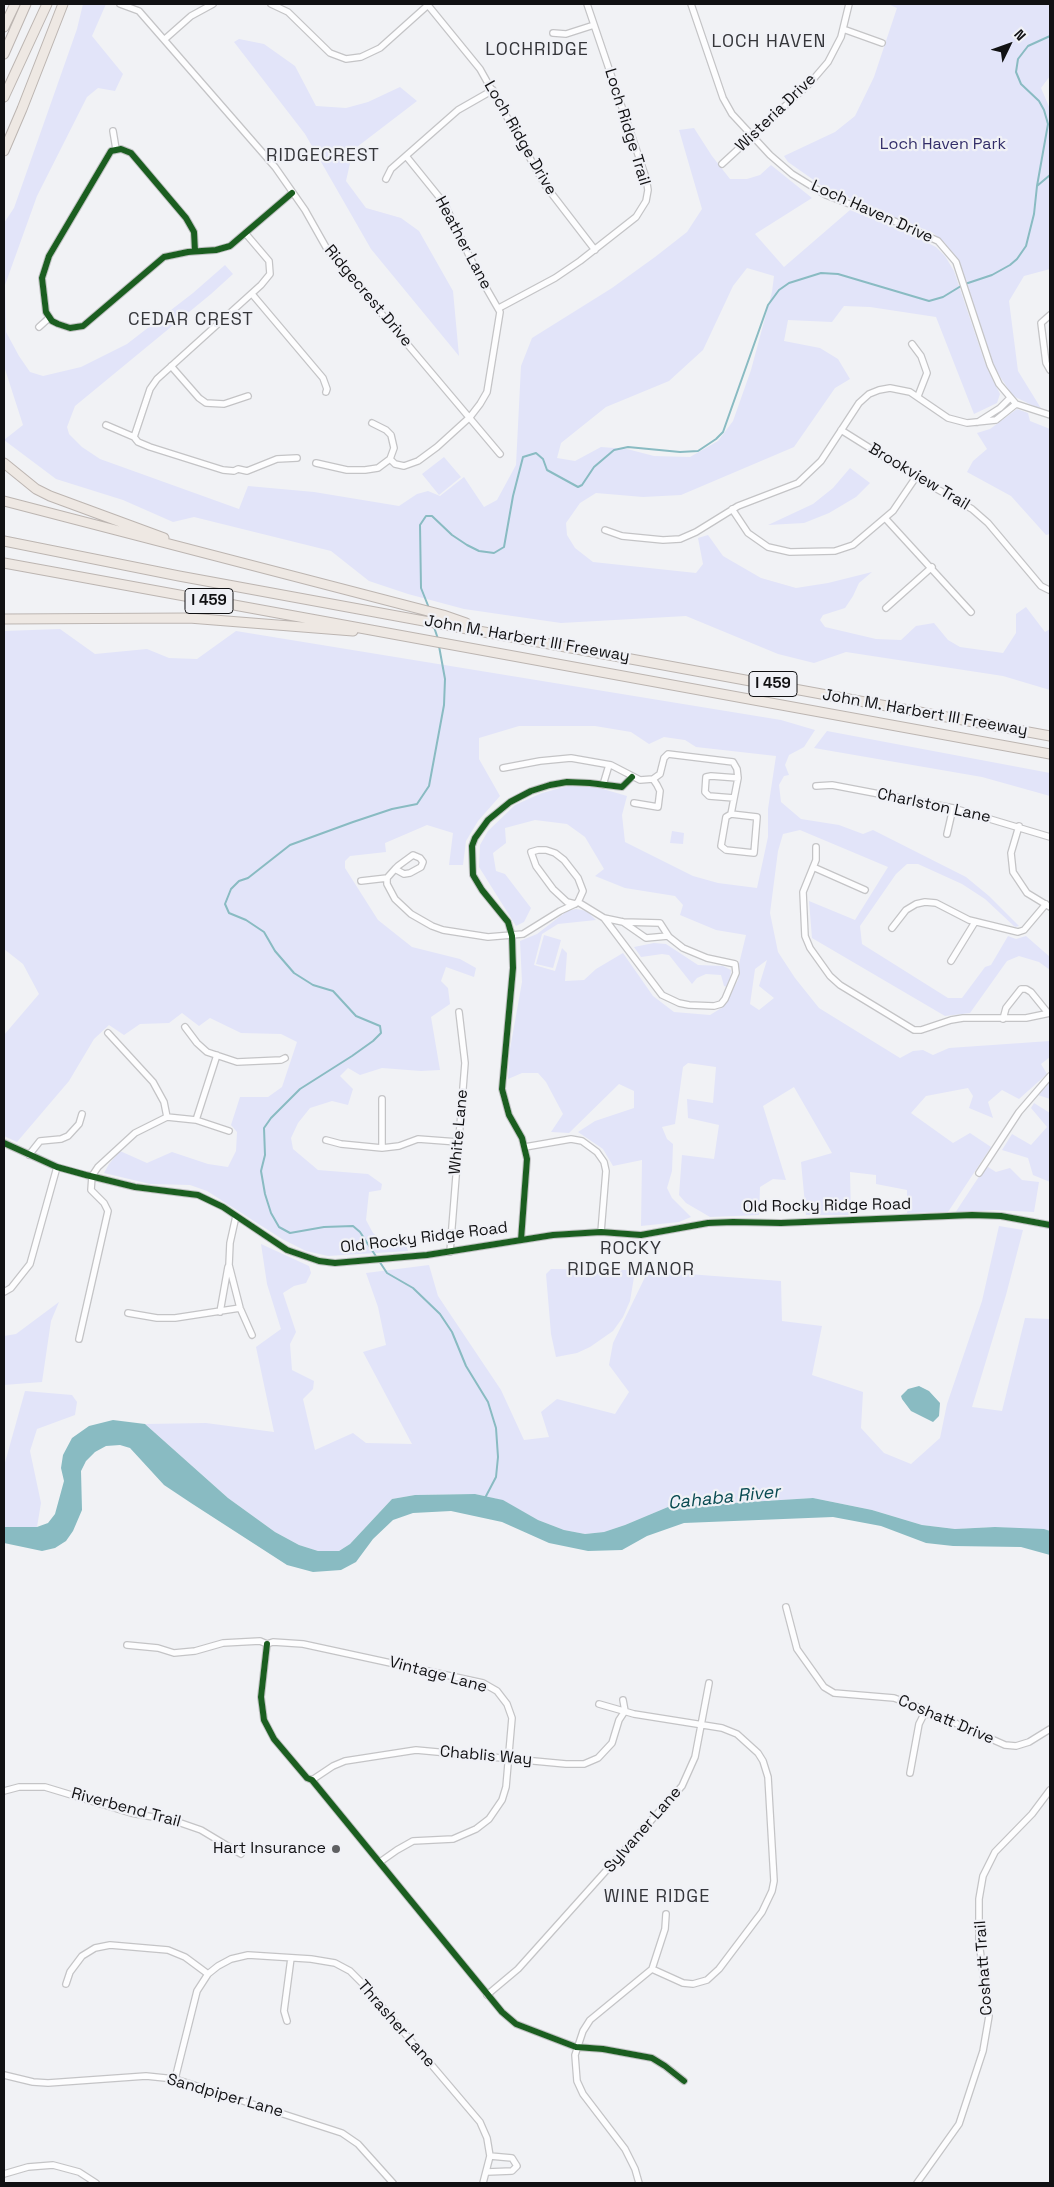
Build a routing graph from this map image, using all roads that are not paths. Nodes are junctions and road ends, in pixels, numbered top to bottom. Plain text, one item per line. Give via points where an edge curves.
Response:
1 (15, 4) edge
2 (26, 4) edge
3 (47, 4) edge
4 (63, 4) edge
5 (120, 4) edge
6 (212, 4) edge
7 (271, 4) edge
8 (427, 4) edge
9 (587, 4) edge
10 (691, 4) edge
11 (849, 4) edge
12 (594, 25) junction
13 (4, 27) edge
14 (843, 30) junction
15 (553, 33) dead end
16 (165, 39) junction
17 (882, 43) dead end
18 (4, 54) edge
19 (493, 90) junction
20 (4, 97) edge
21 (113, 131) dead end
22 (752, 136) junction
23 (4, 149) edge
24 (116, 149) junction
25 (406, 156) junction
26 (722, 164) dead end
27 (386, 179) dead end
28 (292, 193) junction
29 (246, 234) junction
30 (595, 250) junction
31 (195, 251) junction
32 (252, 294) junction
33 (499, 308) junction
34 (1050, 315) edge
35 (49, 318) junction
36 (39, 327) dead end
37 (912, 344) dead end
38 (171, 366) junction
39 (1050, 370) edge
40 (326, 392) dead end
41 (248, 396) dead end
42 (918, 396) junction
43 (1010, 398) junction
44 (1016, 404) junction
45 (1050, 415) edge
46 (470, 417) junction
47 (976, 423) junction
48 (372, 424) dead end
49 (106, 425) dead end
50 (841, 430) junction
51 (134, 437) junction
52 (500, 454) dead end
53 (297, 458) dead end
54 (390, 459) junction
55 (316, 462) dead end
56 (4, 463) edge
57 (916, 477) junction
58 (4, 501) edge
59 (732, 509) junction
60 (885, 518) junction
61 (605, 530) dead end
62 (4, 541) edge
63 (4, 564) edge
64 (249, 566) junction
65 (932, 567) junction
66 (1049, 592) edge
67 (886, 608) dead end
68 (971, 612) dead end
69 (4, 619) edge
70 (491, 632) junction
71 (403, 636) junction
72 (1050, 736) edge
73 (1050, 754) edge
74 (608, 765) junction
75 (503, 768) dead end
76 (632, 776) junction
77 (738, 778) junction
78 (653, 779) junction
79 (603, 785) junction
80 (816, 786) dead end
81 (734, 798) junction
82 (634, 803) dead end
83 (953, 808) junction
84 (731, 814) junction
85 (1019, 826) junction
86 (947, 834) dead end
87 (1050, 837) edge
88 (816, 847) dead end
89 (813, 868) junction
90 (395, 869) dead end
91 (387, 878) junction
92 (361, 881) dead end
93 (865, 890) dead end
94 (577, 903) junction
95 (1048, 905) edge
96 (604, 918) junction
97 (623, 922) junction
98 (975, 922) junction
99 (892, 928) dead end
100 (512, 936) junction
101 (668, 936) junction
102 (951, 961) dead end
103 (459, 1012) dead end
104 (1049, 1013) edge
105 (1003, 1019) junction
106 (185, 1027) dead end
107 (108, 1033) dead end
108 (217, 1055) junction
109 (284, 1058) dead end
110 (1050, 1076) edge
111 (382, 1099) dead end
112 (82, 1114) dead end
113 (167, 1116) junction
114 (196, 1120) junction
115 (229, 1132) dead end
116 (326, 1140) dead end
117 (458, 1142) junction
118 (4, 1143) edge
119 (525, 1147) junction
120 (382, 1148) junction
121 (29, 1154) junction
122 (57, 1166) junction
123 (979, 1172) dead end
124 (92, 1176) junction
125 (236, 1216) junction
126 (1050, 1225) edge
127 (601, 1232) junction
128 (521, 1240) junction
129 (450, 1252) junction
130 (229, 1265) junction
131 (4, 1292) edge
132 (240, 1308) junction
133 (220, 1312) junction
134 (128, 1313) dead end
135 (252, 1335) dead end
136 (79, 1339) dead end
137 (786, 1607) dead end
138 (266, 1644) junction
139 (127, 1645) dead end
140 (709, 1683) dead end
141 (623, 1700) dead end
142 (598, 1704) dead end
143 (625, 1711) junction
144 (924, 1714) junction
145 (702, 1725) junction
146 (1050, 1728) edge
147 (508, 1759) junction
148 (910, 1773) dead end
149 (312, 1780) junction
150 (4, 1790) edge
151 (1050, 1790) edge
152 (241, 1854) dead end
153 (380, 1862) junction
154 (666, 1914) dead end
155 (291, 1958) junction
156 (652, 1969) junction
157 (208, 1974) junction
158 (66, 1984) dead end
159 (487, 1995) junction
160 (287, 2021) dead end
161 (576, 2047) junction
162 (4, 2075) edge
163 (175, 2079) junction
164 (684, 2082) dead end
165 (490, 2156) junction
166 (487, 2172) junction
167 (4, 2174) edge
168 (96, 2183) edge
169 (393, 2183) edge
170 (483, 2183) edge
171 (638, 2183) edge
172 (917, 2183) edge

1 - 13 highway
2 - 18 highway
3 - 20 highway
4 - 23 highway
5 - 16 street, Ridgecrest Drive via 139,11
6 - 16 street
7 - 8 street via 299,21 330,53 346,59 361,57 380,48
8 - 19 street, Loch Ridge Drive
9 - 12 street, Loch Ridge Trail
10 - 22 street, Loch Haven Drive via 726,105
11 - 14 street, Wisteria Drive
12 - 15 street via 566,34
12 - 30 street, Loch Ridge Trail via 648,190 640,212
14 - 17 street
14 - 22 street, Wisteria Drive via 828,62 810,83
16 - 28 street, Ridgecrest Drive via 275,167
19 - 25 street via 458,110
19 - 30 street, Loch Ridge Drive via 545,185
21 - 24 street
22 - 26 street, Wisteria Drive
22 - 43 street, Loch Haven Drive via 782,167 826,194 938,241 952,255 990,365 998,384
24 - 31 street via 131,153 186,218 194,232
24 - 35 street via 106,157 49,256 42,278 44,305
25 - 27 street via 388,172
25 - 33 street, Heather Lane via 444,203
28 - 29 street
28 - 46 street, Ridgecrest Drive via 335,259
29 - 31 street via 224,248
29 - 32 street via 266,256 270,266 267,280
30 - 33 street, Loch Ridge Trail via 555,278
31 - 35 street via 164,257 83,326 70,328
32 - 38 street
32 - 40 street via 323,378 328,389
33 - 46 street via 487,392
34 - 39 street via 1041,323
35 - 36 street
37 - 42 street via 922,356 927,373
38 - 41 street via 206,403 224,404
38 - 51 street via 150,389
42 - 47 street via 948,418 961,423
42 - 50 street via 896,388 874,392 859,403
43 - 44 street, Loch Haven Drive
43 - 47 street
44 - 45 street, Loch Haven Drive
44 - 47 street via 996,420
46 - 52 street, Ridgecrest Drive
46 - 54 street via 418,461 404,466
48 - 54 street via 391,435 394,448
49 - 51 street
50 - 57 street, Brookview Trail
50 - 59 street via 821,461 802,480
51 - 53 street via 150,447 223,470 247,471 277,459
54 - 55 street via 378,468 365,470 347,470
56 - 64 highway via 50,496
57 - 60 street via 898,505
57 - 66 street, Brookview Trail via 980,515
58 - 64 highway
59 - 60 street via 754,538 775,550 790,552 842,550 853,545
59 - 61 street via 680,539 622,536
60 - 65 street
62 - 70 highway, John M. Harbert III Freeway / I 459
63 - 71 highway, John M. Harbert III Freeway / I 459
64 - 70 highway via 443,615
65 - 67 street
65 - 68 street
69 - 71 highway via 189,618
70 - 72 highway, John M. Harbert III Freeway / I 459
71 - 73 highway, John M. Harbert III Freeway / I 459
74 - 75 street via 571,758
74 - 76 street
74 - 79 street
76 - 78 street via 640,780
76 - 79 street via 626,784 616,788
77 - 78 street via 735,764 730,761 668,754 660,774
77 - 81 street
77 - 81 street via 706,777 705,792 709,796
78 - 82 street via 660,791 658,807
79 - 100 street via 580,782 550,785 521,796 493,816 475,838 473,875 508,922
80 - 83 street, Charlston Lane via 832,785
81 - 84 street
83 - 85 street, Charlston Lane
83 - 86 street
84 - 84 street via 757,817 754,853 726,850 721,846 726,816
85 - 87 street, Charlston Lane
85 - 95 street via 1011,852 1014,872 1027,893
88 - 89 street
89 - 93 street
89 - 105 street via 803,892 805,936 810,948 840,985 914,1030 962,1018
90 - 91 street
91 - 92 street
91 - 100 street via 395,899 411,914 432,926 488,937
94 - 94 street via 567,902 553,889 536,866 531,852 546,850 564,860 578,878 583,892
94 - 96 street
94 - 100 street via 523,934
95 - 98 street via 1024,930 1018,932
96 - 97 street
96 - 101 street via 662,995 689,1005 721,1004 736,973 735,964 695,954
97 - 101 street via 646,938
97 - 101 street via 660,923
98 - 99 street via 925,902 906,910
98 - 102 street
100 - 119 street via 513,968 502,1089 506,1106
103 - 117 street, White Lane via 465,1064
104 - 105 street
104 - 105 street via 1031,992 1021,989 1006,1008
106 - 108 street via 202,1048
107 - 113 street via 153,1082 164,1102
108 - 109 street via 243,1062
108 - 114 street
110 - 123 street via 1009,1126
111 - 120 street
112 - 121 street via 79,1124 68,1136 40,1140
113 - 114 street
113 - 124 street via 135,1134 106,1158
114 - 115 street
116 - 120 street
117 - 120 street via 418,1139
117 - 129 street, White Lane
118 - 121 street, Old Rocky Ridge Road
119 - 127 street via 571,1139 582,1141 597,1152 606,1171
119 - 128 street
121 - 122 street, Old Rocky Ridge Road
122 - 124 street, Old Rocky Ridge Road
122 - 131 street via 30,1264
124 - 125 street, Old Rocky Ridge Road via 136,1187 198,1195
124 - 136 street via 91,1190 108,1211
125 - 129 street, Old Rocky Ridge Road via 276,1245 328,1262 362,1262
125 - 130 street
126 - 127 street, Old Rocky Ridge Road via 1001,1216 972,1215 708,1223 642,1235
127 - 128 street, Old Rocky Ridge Road
128 - 129 street, Old Rocky Ridge Road
130 - 132 street
130 - 133 street
132 - 133 street
132 - 135 street
133 - 134 street via 175,1318
137 - 144 street, Coshatt Drive via 797,1649 824,1687 834,1693 894,1698 916,1706
138 - 139 street, Vintage Lane via 260,1641 224,1643 174,1653
138 - 147 street, Vintage Lane via 322,1647 483,1683 497,1691 512,1718
138 - 149 street via 261,1696 264,1720 274,1739
140 - 145 street, Sylvaner Lane
141 - 143 street
142 - 143 street
143 - 145 street
143 - 147 street, Chablis Way via 612,1743 598,1758 584,1764
144 - 146 street, Coshatt Drive via 937,1715 1005,1745 1029,1742
144 - 148 street via 919,1724
145 - 156 street via 737,1734 763,1761 768,1777 774,1881 762,1912 707,1980 683,1983
145 - 159 street, Sylvaner Lane via 695,1757 682,1786 518,1969
147 - 149 street, Chablis Way via 416,1750 344,1762
147 - 153 street, Vintage Lane via 506,1788 489,1819 453,1839 413,1841
149 - 153 street
150 - 152 street, Riverbend Trail via 45,1787 132,1813 176,1821 201,1830
151 - 172 street, Coshatt Trail via 995,1852 983,1876 979,1929 989,2008 986,2038 959,2124
153 - 159 street
154 - 156 street via 665,1929
155 - 157 street, Thrasher Lane via 240,1956
155 - 160 street via 284,2011
155 - 165 street, Thrasher Lane via 335,1963 362,1982 474,2115 487,2138
156 - 161 street via 590,2020
157 - 158 street via 185,1957 168,1950 110,1945 95,1948 77,1961
157 - 163 street, Thrasher Lane via 200,1983 194,2000
159 - 161 street via 516,2024
161 - 164 street via 640,2055 666,2066
161 - 171 street via 577,2081 583,2094 625,2149
162 - 163 street, Sandpiper Lane via 48,2083 146,2076
163 - 169 street, Sandpiper Lane via 342,2133 358,2144
165 - 166 street, Thrasher Lane
165 - 166 street via 512,2158 517,2166 512,2172
166 - 170 street, Thrasher Lane
167 - 168 street via 28,2167 53,2165 79,2172

